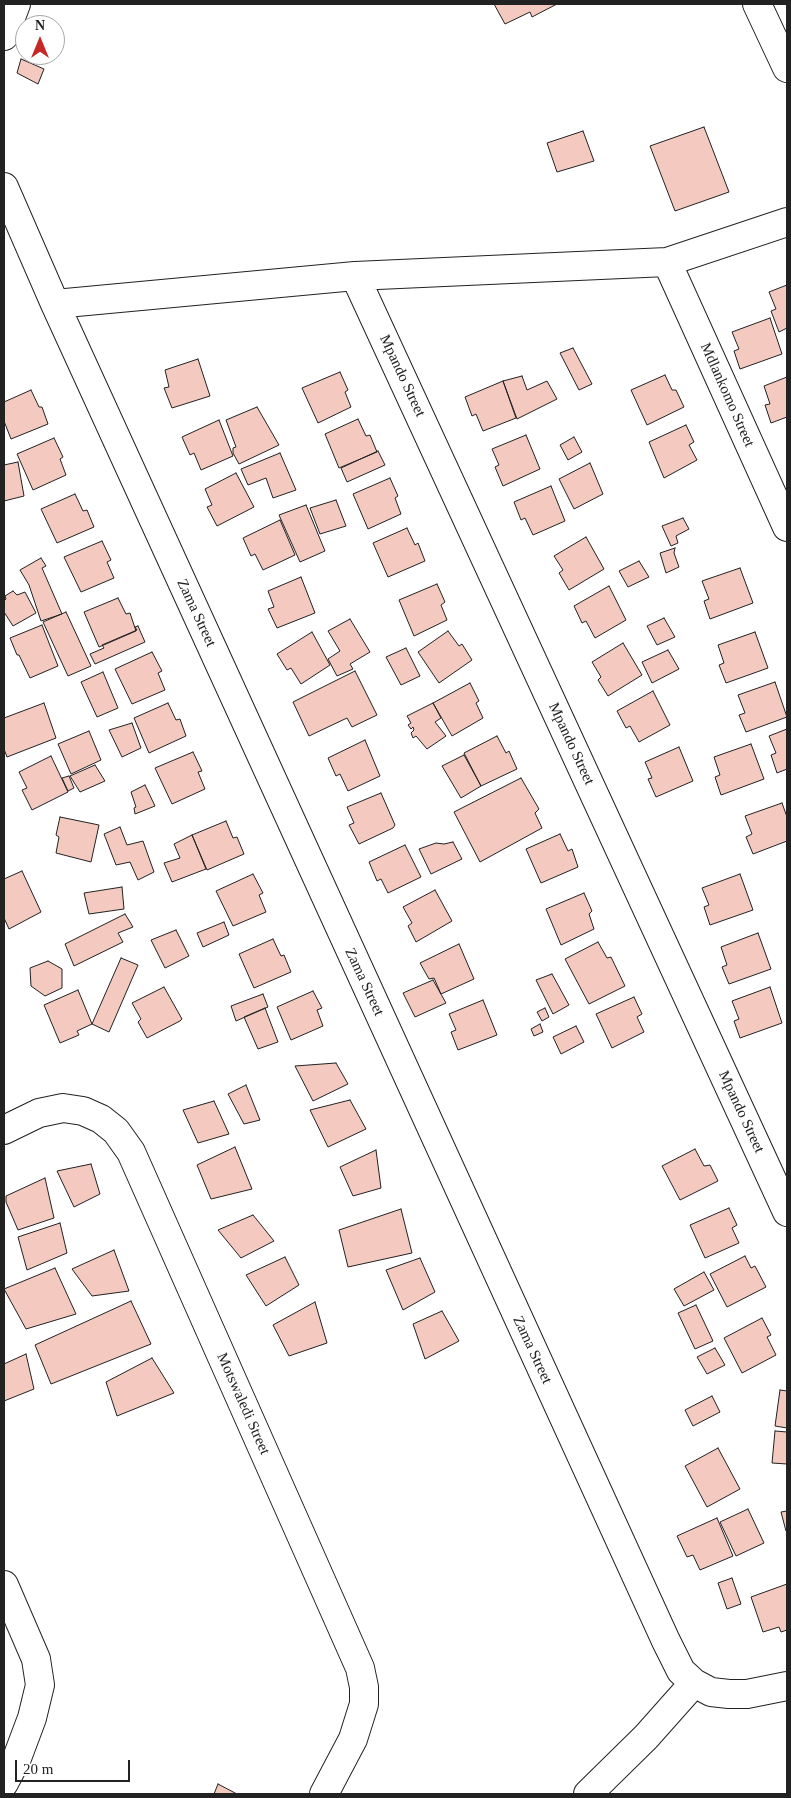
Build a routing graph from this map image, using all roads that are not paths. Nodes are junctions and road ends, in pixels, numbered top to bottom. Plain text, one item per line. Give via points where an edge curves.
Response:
1 (16, 4) edge
2 (757, 4) edge
3 (4, 36) edge
4 (787, 68) edge
5 (4, 187) edge
6 (787, 222) edge
7 (667, 262) junction
8 (355, 276) junction
9 (55, 304) junction
10 (787, 527) edge
11 (4, 1130) edge
12 (787, 1212) edge
13 (4, 1585) edge
14 (694, 1683) junction
15 (787, 1686) edge
16 (4, 1783) edge
17 (324, 1794) edge
18 (588, 1794) edge

1 - 3 street
2 - 4 street
5 - 9 street, Zama Street
6 - 7 street
7 - 8 street
7 - 10 street, Mdlankomo Street
8 - 9 street
8 - 12 street, Mpando Street
9 - 14 street, Zama Street via 666,1641 682,1671
11 - 17 street, Motswaledi Street via 39,1113 63,1108 83,1111 101,1118 116,1131 131,1152 360,1668 364,1704 353,1739
13 - 16 street via 36,1658 40,1685 32,1718
14 - 15 street, Zama Street via 711,1692 729,1694
14 - 18 street via 646,1737

